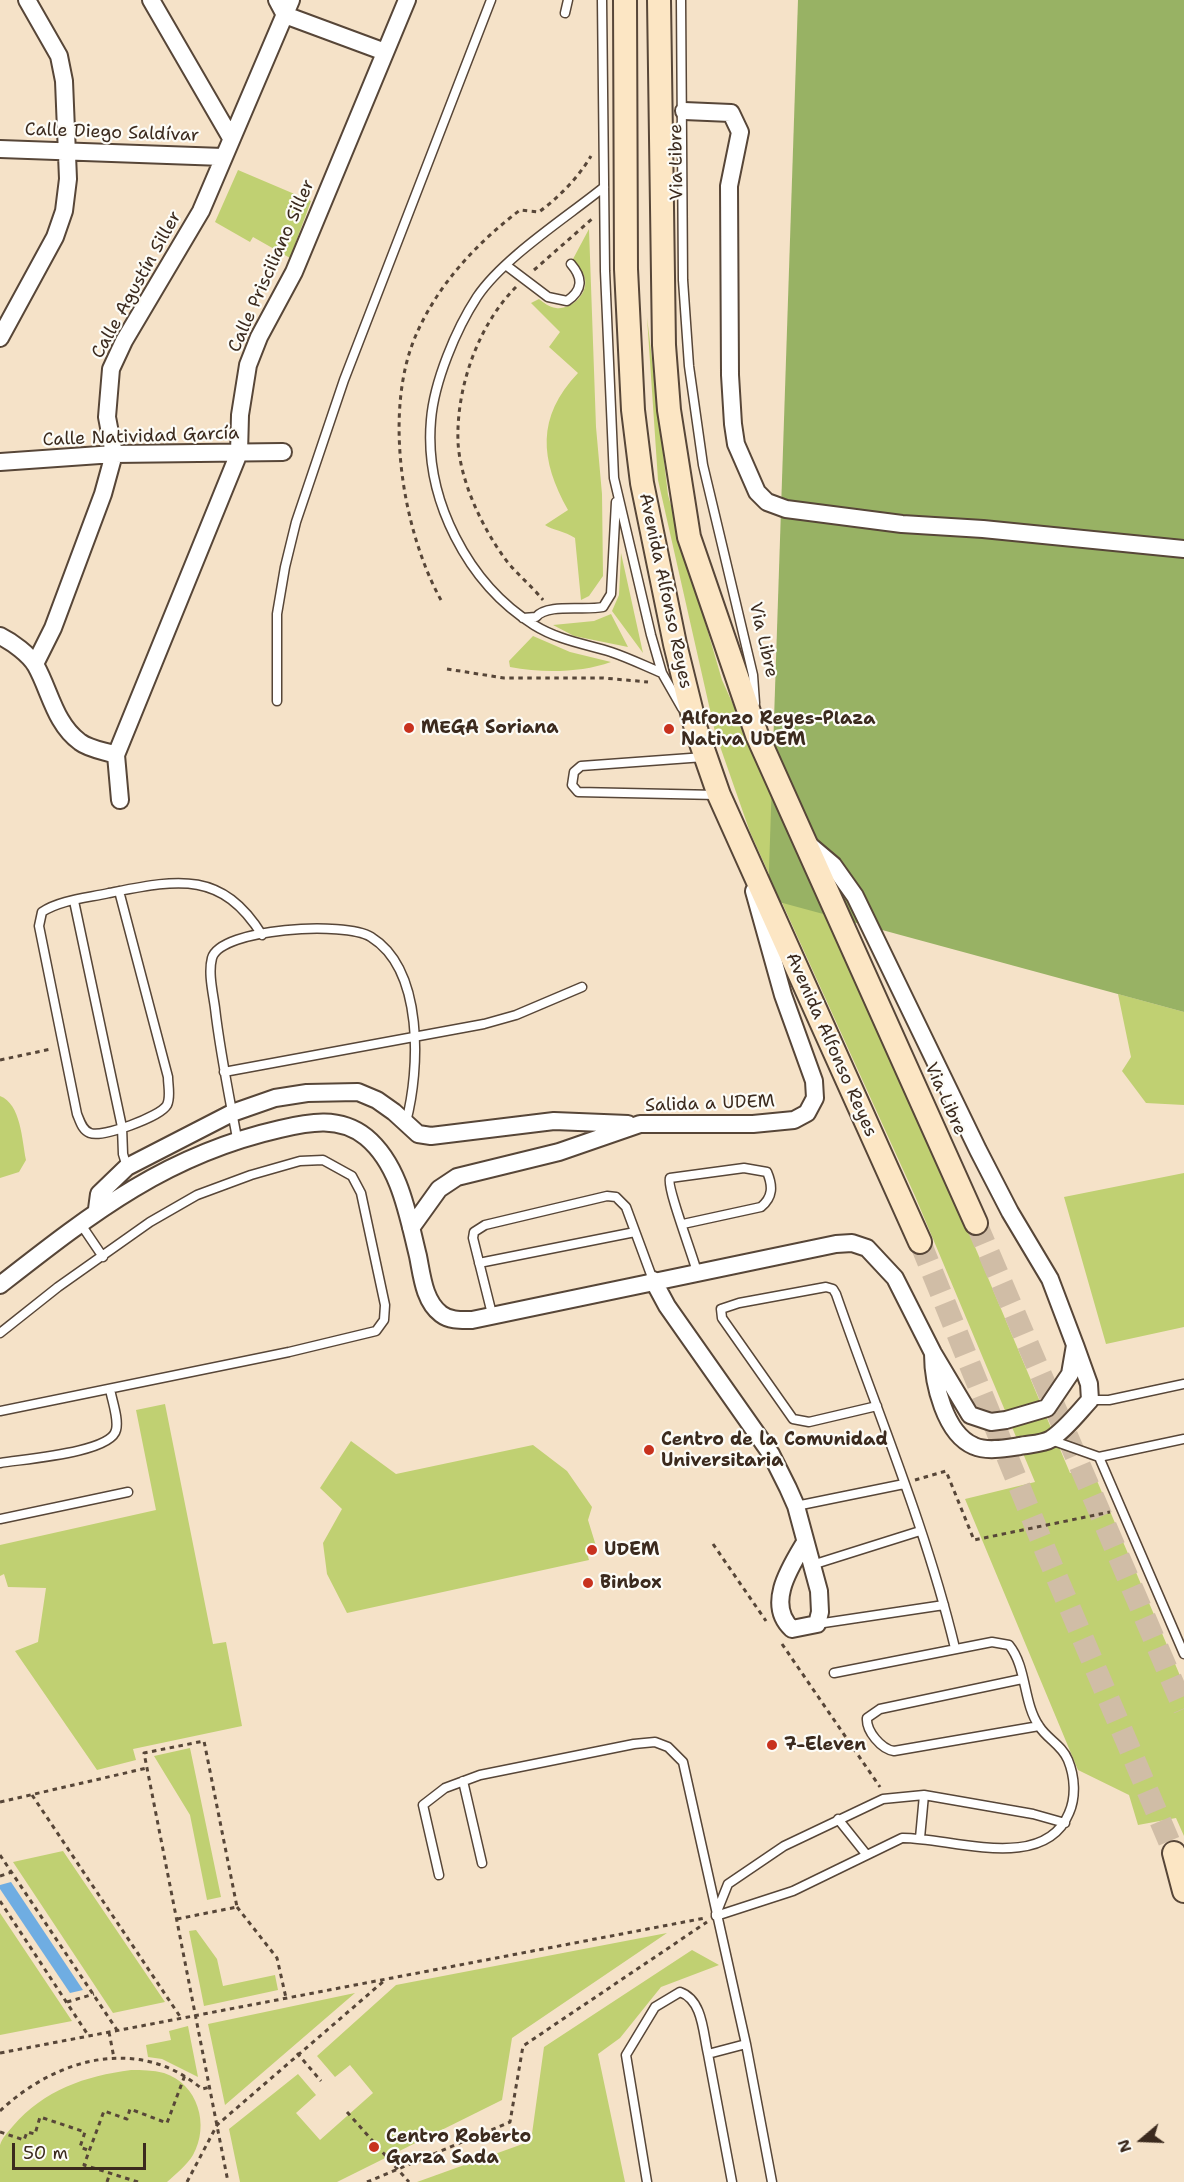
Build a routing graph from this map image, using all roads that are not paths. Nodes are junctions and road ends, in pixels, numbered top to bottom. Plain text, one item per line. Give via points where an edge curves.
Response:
1 (27, 0) edge
2 (151, 0) edge
3 (277, 0) edge
4 (407, 0) edge
5 (491, 0) edge
6 (568, 0) edge
7 (602, 0) edge
8 (625, 0) edge
9 (659, 0) edge
10 (681, 0) edge
11 (288, 8) edge
12 (564, 13) dead end
13 (385, 52) junction
14 (684, 111) junction
15 (231, 138) junction
16 (0, 149) edge
17 (68, 151) junction
18 (224, 157) junction
19 (604, 187) junction
20 (571, 264) dead end
21 (507, 266) junction
22 (0, 338) edge
23 (283, 452) dead end
24 (239, 453) junction
25 (114, 454) junction
26 (0, 462) edge
27 (616, 492) junction
28 (1184, 549) edge
29 (523, 618) junction
30 (0, 636) edge
31 (35, 664) junction
32 (662, 673) junction
33 (277, 700) dead end
34 (696, 729) junction
35 (757, 735) junction
36 (116, 754) junction
37 (704, 757) junction
38 (719, 795) junction
39 (120, 800) dead end
40 (805, 841) junction
41 (746, 858) junction
42 (119, 891) junction
43 (74, 901) junction
44 (262, 935) junction
45 (582, 987) dead end
46 (414, 1038) junction
47 (224, 1072) junction
48 (232, 1113) junction
49 (405, 1123) junction
50 (640, 1124) junction
51 (122, 1127) junction
52 (237, 1138) junction
53 (127, 1167) junction
54 (98, 1209) junction
55 (80, 1223) junction
56 (976, 1223) tunnel mouth
57 (683, 1224) junction
58 (411, 1228) junction
59 (635, 1232) junction
60 (920, 1242) tunnel mouth
61 (103, 1257) junction
62 (479, 1263) junction
63 (697, 1272) junction
64 (653, 1280) junction
65 (0, 1285) edge
66 (492, 1314) junction
67 (0, 1333) edge
68 (1075, 1344) junction
69 (933, 1353) junction
70 (1184, 1384) edge
71 (110, 1389) junction
72 (1090, 1400) junction
73 (878, 1406) junction
74 (0, 1411) edge
75 (1184, 1439) edge
76 (1050, 1440) junction
77 (1099, 1457) junction
78 (0, 1463) edge
79 (904, 1484) junction
80 (128, 1492) dead end
81 (796, 1506) junction
82 (0, 1520) edge
83 (920, 1531) junction
84 (804, 1544) junction
85 (812, 1565) junction
86 (944, 1605) junction
87 (817, 1624) junction
88 (955, 1648) junction
89 (1184, 1654) edge
90 (834, 1673) dead end
91 (1022, 1679) junction
92 (1039, 1726) junction
93 (463, 1781) junction
94 (924, 1795) junction
95 (838, 1819) junction
96 (1065, 1823) junction
97 (920, 1838) junction
98 (1174, 1853) tunnel mouth
99 (866, 1854) junction
100 (482, 1863) dead end
101 (439, 1875) dead end
102 (1184, 1891) edge
103 (716, 1916) junction
104 (746, 2044) junction
105 (708, 2054) junction
106 (647, 2182) edge
107 (732, 2182) edge
108 (772, 2182) edge

1 - 17 street via 59,56
2 - 15 street
3 - 11 street
4 - 13 street, Calle Prisciliano Siller
5 - 33 lane via 344,380 296,522 277,614
6 - 12 lane
7 - 19 lane
8 - 34 main road, Avenida Alfonso Reyes via 626,269 633,410 657,564
9 - 35 main road, Avenida Alfonso Reyes via 664,345 669,410 689,537
10 - 14 lane
11 - 13 street
11 - 15 street, Calle Agustín Siller
13 - 24 street, Calle Prisciliano Siller via 294,272 248,365
14 - 28 street via 731,113 740,132 729,186 730,375 736,444 762,498 786,509 902,524
14 - 35 lane via 683,280 689,366 703,465 753,675
15 - 18 street, Calle Agustín Siller
16 - 17 street, Calle Diego Saldívar
17 - 18 street, Calle Diego Saldívar
17 - 22 street via 64,211 56,237
18 - 25 street, Calle Agustín Siller via 201,211 124,340 111,369 107,417
19 - 21 lane
19 - 27 lane via 611,449
20 - 21 lane via 579,275 580,286 567,301 548,297
21 - 29 lane via 477,297 446,360 431,419 432,470 447,520 474,568 496,596
23 - 24 street, Calle Natividad García
24 - 25 street, Calle Natividad García
24 - 36 street, Calle Prisciliano Siller
25 - 26 street, Calle Natividad García
25 - 31 street, Calle Agustín Siller via 62,605
27 - 29 lane via 611,594 603,606 550,609 536,617
27 - 32 lane via 640,599
29 - 32 lane via 565,640
30 - 31 street
31 - 36 street via 62,722 81,743
32 - 34 lane
34 - 37 main road, Avenida Alfonso Reyes
35 - 40 main road, Avenida Alfonso Reyes
36 - 39 street
37 - 38 main road, Avenida Alfonso Reyes
37 - 38 lane via 581,766 574,772 572,785 578,792
38 - 41 main road, Avenida Alfonso Reyes
40 - 56 main road, Avenida Alfonso Reyes
40 - 68 street via 833,865 855,896 984,1160 1050,1279
41 - 50 street, Salida a UDEM via 783,995 814,1081 815,1098 811,1108 794,1120
41 - 60 main road, Avenida Alfonso Reyes
42 - 43 lane
42 - 44 lane via 157,883 185,882 212,887 248,913
42 - 51 lane via 169,1092 162,1112
43 - 51 lane
43 - 51 lane via 48,908 40,918 77,1114 82,1128 90,1134
44 - 46 lane via 320,927 357,931 383,946 396,962 408,992
44 - 47 lane via 224,945 213,956 213,996
45 - 46 lane via 516,1015
46 - 47 lane
46 - 49 lane via 413,1095
47 - 48 lane
48 - 49 street via 275,1098 358,1092 377,1100
48 - 52 lane
48 - 53 street
49 - 50 street via 418,1134 431,1136 554,1121
50 - 58 street, Salida a UDEM via 559,1152 457,1177 439,1189
51 - 53 lane
52 - 54 street via 177,1164
52 - 58 street via 316,1121 338,1124 364,1135 379,1149 395,1177
53 - 54 street via 99,1194
54 - 55 street
55 - 61 lane
55 - 65 street
57 - 57 lane via 669,1190 670,1178 744,1168 767,1172 771,1194 760,1207
57 - 63 lane
58 - 66 street via 425,1290 442,1315 472,1320
59 - 62 lane
59 - 62 lane via 621,1200 607,1196 479,1228 472,1238
59 - 64 lane
61 - 67 lane
61 - 71 lane via 150,1222 197,1195 300,1161 323,1160 352,1176 361,1192 385,1305 384,1320 376,1331
62 - 66 lane
63 - 64 street
63 - 69 street via 836,1244 852,1243 867,1248 895,1278
64 - 66 street
64 - 81 street via 667,1306 771,1454
68 - 69 street via 1070,1374 1047,1408 991,1422 964,1409
68 - 72 street via 1089,1384
69 - 76 street via 933,1376 948,1419 975,1447 991,1449
70 - 72 lane via 1109,1400
71 - 74 lane
71 - 78 lane via 117,1428 114,1437 99,1446
72 - 76 street
73 - 73 lane via 809,1422 793,1419 722,1318 721,1309 808,1290 833,1289
73 - 79 lane
75 - 77 lane
76 - 77 lane
77 - 89 lane
79 - 81 lane
79 - 83 lane
80 - 82 lane
81 - 84 street
83 - 85 lane
83 - 86 lane
84 - 85 street
84 - 87 street via 784,1584 780,1611 792,1629
85 - 87 street via 821,1600
86 - 87 lane
86 - 88 lane
88 - 90 lane
88 - 91 lane via 992,1642 1009,1645
91 - 92 lane
91 - 92 lane via 880,1709 867,1718 867,1725 879,1743 894,1751
92 - 96 lane via 1059,1744 1069,1760 1073,1805
93 - 100 lane
93 - 101 lane via 438,1792 423,1805
93 - 103 lane via 507,1768 634,1744 655,1742 669,1747 683,1761
94 - 95 lane via 888,1798
94 - 96 lane
94 - 97 lane
95 - 99 lane
95 - 103 lane via 784,1846 728,1884
96 - 97 lane via 1059,1831 1037,1843 998,1849
97 - 99 lane via 902,1838
98 - 102 main road
99 - 103 lane via 793,1891
103 - 104 lane
104 - 105 lane
104 - 108 lane
105 - 106 lane via 697,2005 681,1992 655,2007 626,2055
105 - 107 lane

